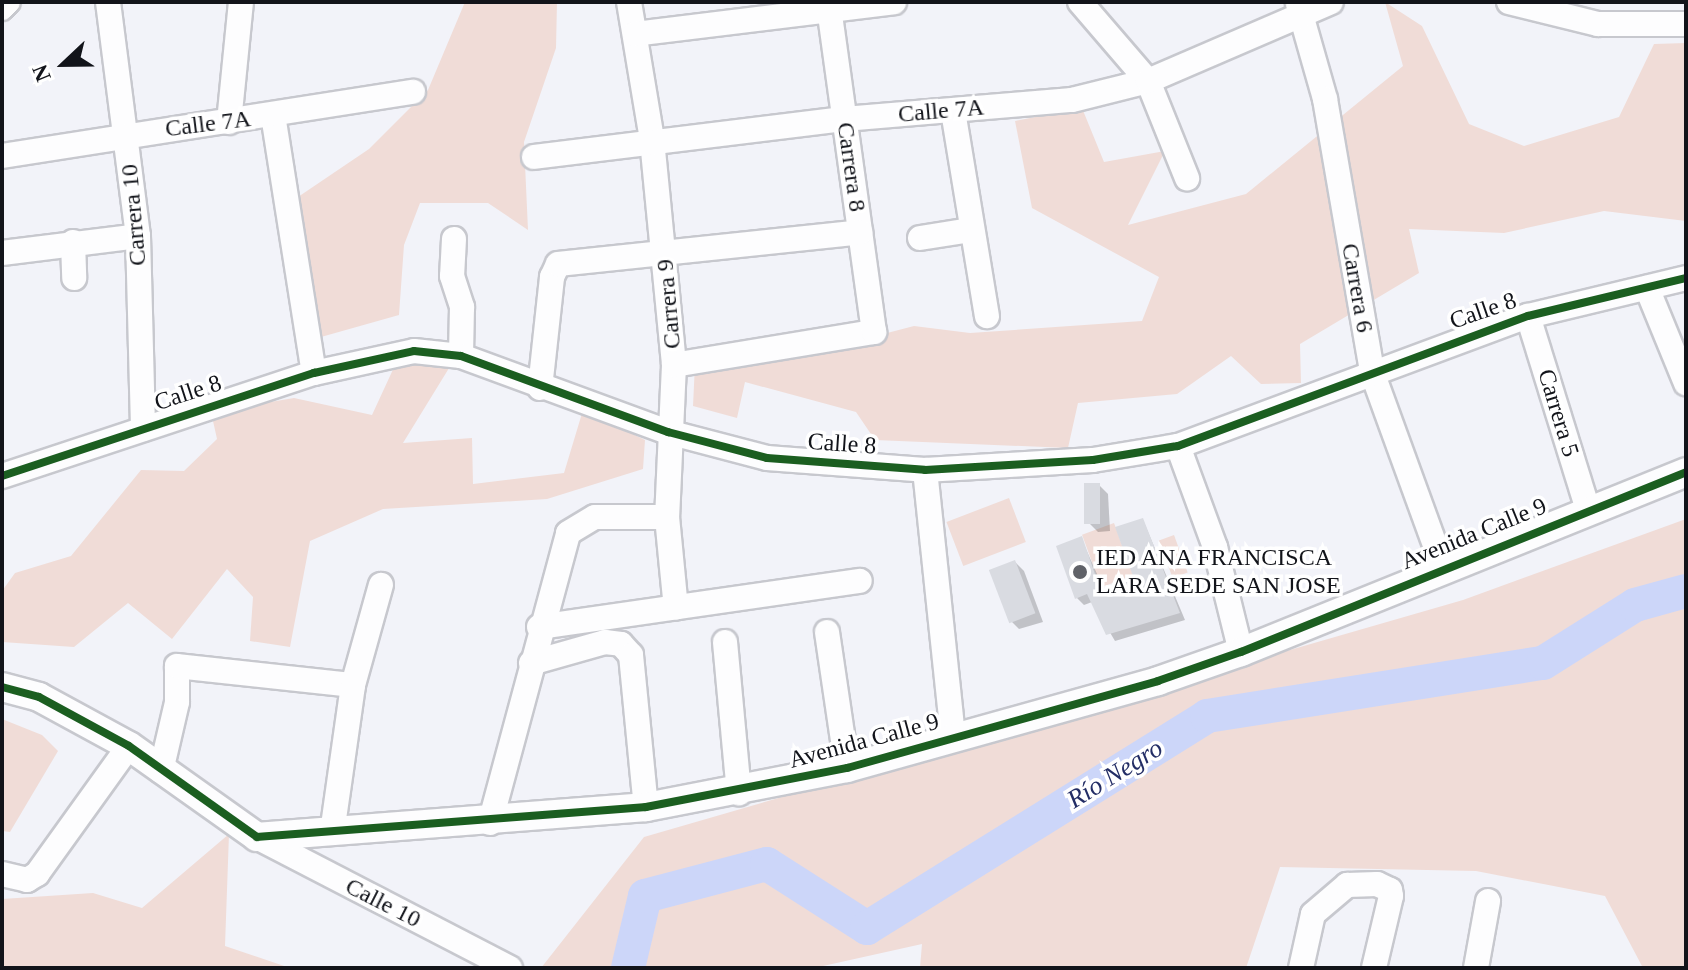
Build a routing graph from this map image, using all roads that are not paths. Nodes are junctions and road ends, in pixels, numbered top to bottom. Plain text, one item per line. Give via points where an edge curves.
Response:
1 (8, 2) edge
2 (108, 2) edge
3 (241, 2) edge
4 (629, 2) edge
5 (894, 2) edge
6 (1080, 2) edge
7 (1331, 2) edge
8 (1509, 2) edge
9 (828, 6) edge
10 (1538, 6) edge
11 (2, 8) edge
12 (1298, 10) edge
13 (1686, 24) edge
14 (635, 34) junction
15 (1148, 81) junction
16 (413, 92) dead end
17 (953, 111) junction
18 (273, 115) junction
19 (844, 119) junction
20 (229, 122) junction
21 (127, 134) junction
22 (652, 140) junction
23 (2, 156) edge
24 (534, 157) dead end
25 (1187, 178) dead end
26 (971, 230) junction
27 (860, 232) junction
28 (138, 236) junction
29 (920, 238) dead end
30 (454, 239) dead end
31 (73, 242) junction
32 (2, 253) edge
33 (665, 255) junction
34 (74, 278) dead end
35 (1686, 278) edge
36 (1647, 288) junction
37 (987, 316) dead end
38 (1528, 316) junction
39 (461, 356) junction
40 (674, 365) junction
41 (1372, 372) junction
42 (314, 373) junction
43 (1686, 383) edge
44 (540, 388) junction
45 (143, 429) junction
46 (668, 432) junction
47 (1178, 446) junction
48 (925, 470) junction
49 (1686, 472) edge
50 (2, 476) edge
51 (1588, 510) junction
52 (667, 517) junction
53 (1443, 567) junction
54 (860, 581) dead end
55 (381, 585) dead end
56 (676, 608) junction
57 (539, 627) junction
58 (827, 632) dead end
59 (725, 642) dead end
60 (1241, 652) junction
61 (531, 663) junction
62 (353, 685) junction
63 (2, 687) edge
64 (953, 738) junction
65 (129, 746) junction
66 (847, 768) junction
67 (161, 771) junction
68 (739, 793) junction
69 (646, 807) junction
70 (490, 823) junction
71 (332, 833) junction
72 (257, 837) junction
73 (2, 874) edge
74 (1488, 901) dead end
75 (510, 968) edge
76 (1301, 968) edge
77 (1374, 968) edge
78 (1476, 968) edge

1 - 11 street
2 - 21 street, Carrera 10
3 - 20 street
4 - 14 street, Carrera 9
5 - 9 street
6 - 15 street
7 - 12 street, Calle 7A
8 - 10 street
9 - 14 street
9 - 19 street, Carrera 8
10 - 13 street via 1598,24
12 - 15 street, Calle 7A
12 - 41 street, Carrera 6 via 1325,99
14 - 22 street, Carrera 9
15 - 17 street, Calle 7A via 1072,100
15 - 25 street
16 - 18 street, Calle 7A
17 - 19 street, Calle 7A
17 - 26 street
18 - 20 street, Calle 7A
18 - 42 street
19 - 22 street, Calle 7A
19 - 27 street, Carrera 8
20 - 21 street, Calle 7A
21 - 23 street, Calle 7A
21 - 28 street, Carrera 10
22 - 24 street, Calle 7A
22 - 33 street, Carrera 9
26 - 29 street
26 - 37 street
27 - 33 street
27 - 40 street, Carrera 8 via 874,332
28 - 31 street
28 - 45 street, Carrera 10
30 - 39 street via 452,276 462,307
31 - 32 street
31 - 34 street
33 - 40 street, Carrera 9
33 - 44 street via 558,264 552,277
35 - 36 street, Calle 8
36 - 38 street, Calle 8
36 - 43 street
38 - 41 street, Calle 8
38 - 51 street, Carrera 5
39 - 42 street, Calle 8 via 414,351
39 - 44 street, Calle 8
40 - 46 street, Carrera 9
41 - 47 street, Calle 8
41 - 53 street, Carrera 6
42 - 45 street, Calle 8
44 - 46 street, Calle 8
45 - 50 street, Calle 8
46 - 48 street, Calle 8 via 767,458
46 - 52 street, Carrera 9
47 - 48 street, Calle 8 via 1093,460
47 - 60 street via 1215,547
48 - 64 street
49 - 51 street, Avenida Calle 9
51 - 53 street, Avenida Calle 9
52 - 56 street, Carrera 9
52 - 57 street via 582,521 568,533
53 - 60 street, Avenida Calle 9
54 - 56 street
55 - 62 street
56 - 57 street
57 - 61 street
58 - 66 street
59 - 68 street
60 - 64 street, Avenida Calle 9
61 - 69 street via 605,642 621,644 631,655
61 - 70 street
62 - 67 street via 177,666 177,702
62 - 71 street
63 - 65 street via 39,697
64 - 66 street, Avenida Calle 9
65 - 67 street
65 - 73 street via 32,879
66 - 68 street, Avenida Calle 9
67 - 72 street
68 - 69 street, Avenida Calle 9
69 - 70 street, Avenida Calle 9
70 - 71 street, Avenida Calle 9
71 - 72 street, Avenida Calle 9
72 - 75 street, Calle 10
74 - 78 street
76 - 77 street via 1313,914 1347,885 1377,884 1391,896

